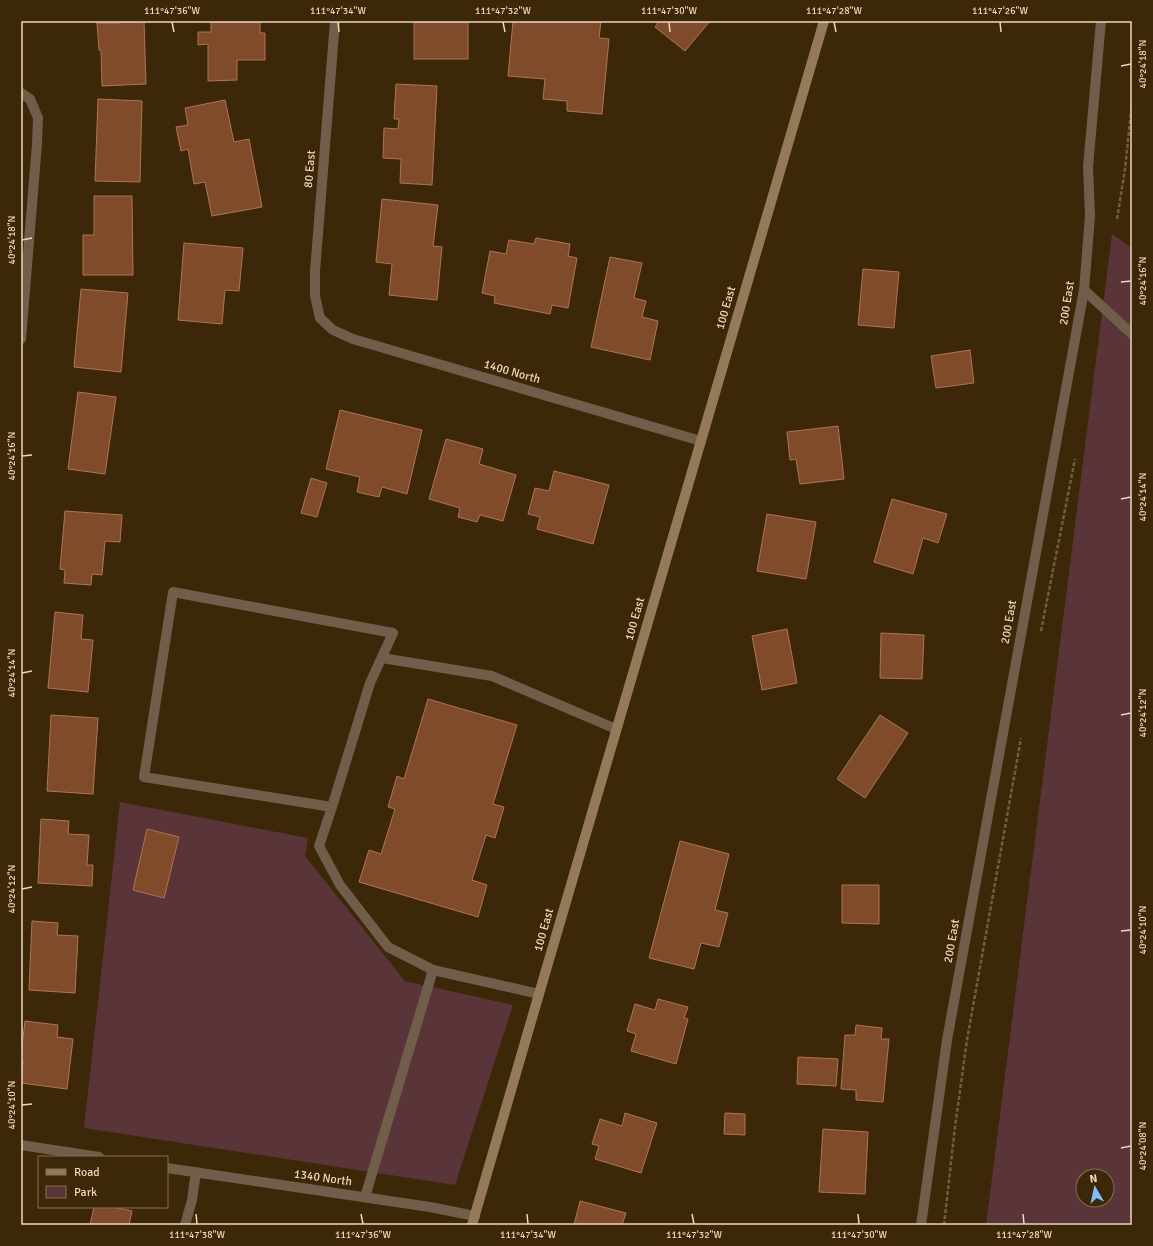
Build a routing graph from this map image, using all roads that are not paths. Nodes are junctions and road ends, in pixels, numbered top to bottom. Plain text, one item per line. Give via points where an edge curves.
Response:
1 (335, 21) edge
2 (824, 21) edge
3 (1102, 21) edge
4 (21, 93) edge
5 (1084, 290) junction
6 (320, 318) joint
7 (1132, 334) edge
8 (21, 339) edge
9 (701, 441) junction
10 (382, 658) junction
11 (616, 729) junction
12 (332, 807) junction
13 (433, 970) junction
14 (539, 994) junction
15 (21, 1145) edge
16 (92, 1156) edge
17 (168, 1168) edge
18 (196, 1172) junction
19 (365, 1198) junction
20 (473, 1220) edge
21 (185, 1225) edge
22 (921, 1225) edge

1 - 6 street, 80 East via 315,270 315,296
2 - 9 main road, 100 East
3 - 5 street, 200 East via 1088,167 1090,216
4 - 8 street via 30,99 38,118
5 - 7 street
5 - 22 street, 200 East via 947,1040
6 - 9 street, 1400 North via 333,330 352,339
9 - 11 main road, 100 East
10 - 11 street via 492,676
10 - 12 street via 370,683
10 - 12 street via 393,633 172,592 144,777
11 - 14 main road, 100 East
12 - 13 street via 319,846 340,885 388,947
13 - 14 street
13 - 19 street
14 - 20 main road, 100 East
15 - 16 street
17 - 18 street, 1340 North
18 - 19 street, 1340 North
18 - 21 street
19 - 20 street, 1340 North via 430,1207

